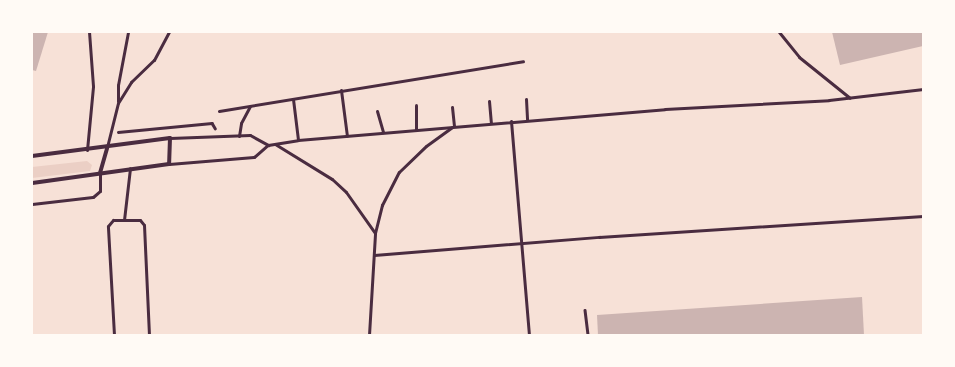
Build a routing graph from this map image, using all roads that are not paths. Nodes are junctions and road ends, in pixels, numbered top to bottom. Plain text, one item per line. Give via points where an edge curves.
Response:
1 (89, 32) edge
2 (128, 32) edge
3 (169, 32) edge
4 (779, 32) edge
5 (523, 61) dead end
6 (341, 90) junction
7 (923, 90) edge
8 (850, 98) junction
9 (293, 99) junction
10 (526, 99) dead end
11 (489, 101) dead end
12 (118, 102) junction
13 (416, 105) dead end
14 (251, 106) junction
15 (452, 107) dead end
16 (219, 111) dead end
17 (377, 111) dead end
18 (527, 120) junction
19 (511, 121) junction
20 (491, 123) junction
21 (454, 126) junction
22 (416, 130) junction
23 (383, 132) junction
24 (239, 136) junction
25 (347, 136) junction
26 (170, 138) junction
27 (298, 140) junction
28 (275, 144) junction
29 (268, 145) junction
30 (107, 148) junction
31 (87, 150) junction
32 (32, 156) edge
33 (169, 164) junction
34 (130, 168) junction
35 (100, 173) junction
36 (32, 183) edge
37 (32, 204) edge
38 (923, 216) edge
39 (124, 220) junction
40 (375, 233) junction
41 (522, 243) junction
42 (374, 256) junction
43 (114, 335) edge
44 (149, 335) edge
45 (369, 335) edge
46 (529, 335) edge

1 - 31 lane via 93,86 86,136
2 - 12 lane via 118,85
3 - 12 lane via 154,60 131,82
4 - 8 lane via 799,57
5 - 6 lane
6 - 9 lane
6 - 25 lane
7 - 8 lane
8 - 18 lane
9 - 14 lane
9 - 27 lane
10 - 18 lane
11 - 20 lane
12 - 30 lane
13 - 22 lane
14 - 16 lane
14 - 24 lane via 241,123
15 - 21 lane
17 - 23 lane
18 - 19 lane
19 - 20 lane
19 - 41 lane
20 - 21 lane
21 - 22 lane
21 - 40 lane via 426,146 399,172 382,205
22 - 23 lane
23 - 25 lane
24 - 26 lane
24 - 29 lane via 250,135
25 - 27 lane
26 - 30 street
26 - 33 street
27 - 28 lane
28 - 29 lane
28 - 40 lane via 332,179 346,192
29 - 33 lane via 254,157
30 - 31 street
30 - 35 street
31 - 32 street
33 - 34 street
34 - 35 street
34 - 39 lane
35 - 36 street
35 - 37 lane via 100,191 93,197
38 - 41 lane
39 - 43 lane via 110,221 108,226
39 - 44 lane via 140,220 144,225
40 - 42 lane
41 - 42 lane
41 - 46 lane
42 - 45 lane

